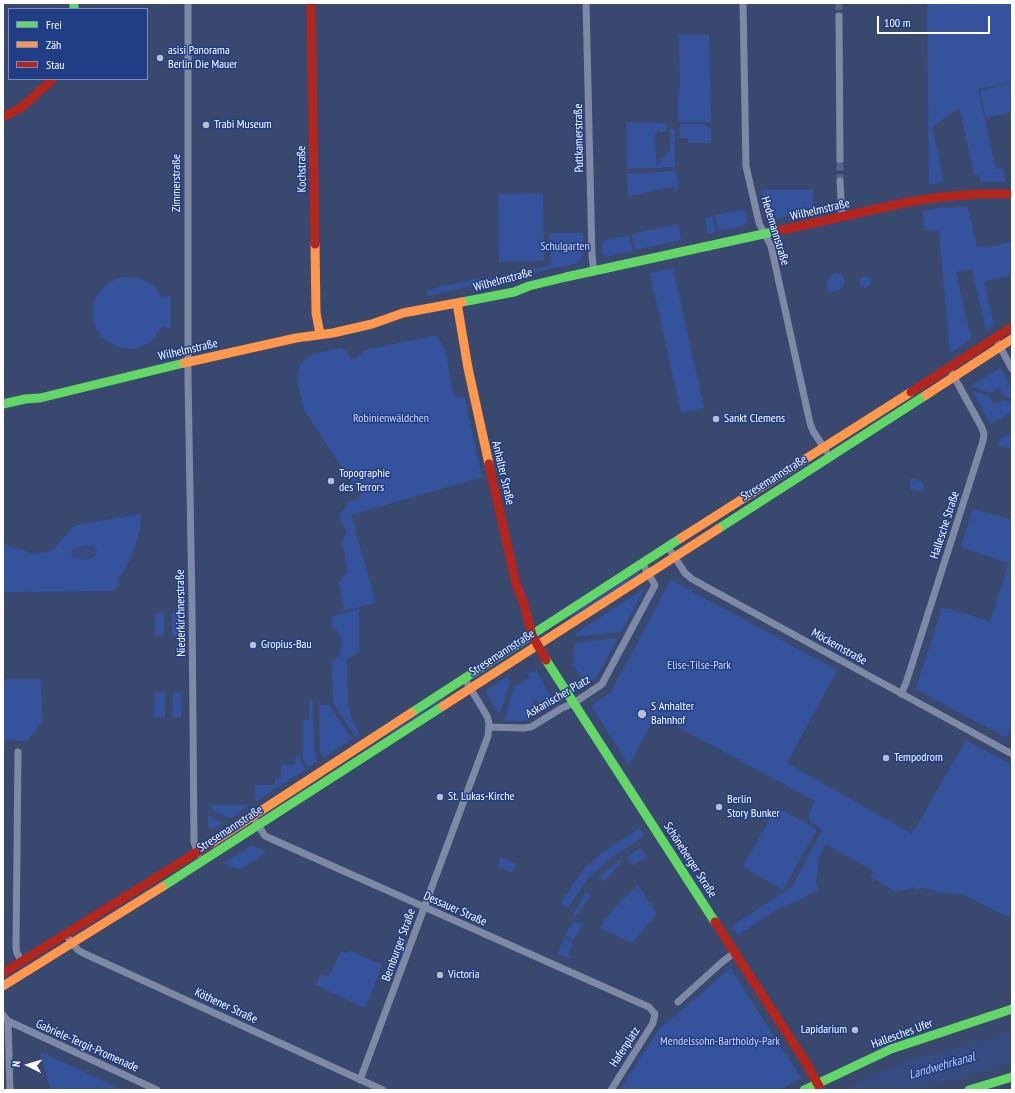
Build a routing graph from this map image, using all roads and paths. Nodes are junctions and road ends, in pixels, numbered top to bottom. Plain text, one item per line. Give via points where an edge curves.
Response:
1 (188, 3) edge
2 (311, 3) edge
3 (586, 3) edge
4 (743, 3) edge
5 (839, 16) tunnel mouth
6 (52, 80) edge
7 (3, 118) edge
8 (840, 160) tunnel mouth
9 (840, 181) tunnel mouth
10 (1012, 194) edge
11 (842, 217) junction
12 (765, 234) junction
13 (594, 272) junction
14 (457, 303) junction
15 (1012, 327) edge
16 (320, 334) junction
17 (995, 337) junction
18 (1012, 339) edge
19 (1000, 346) junction
20 (188, 363) junction
21 (949, 367) junction
22 (1012, 369) edge
23 (954, 376) junction
24 (3, 404) edge
25 (824, 448) junction
26 (830, 456) junction
27 (668, 547) junction
28 (674, 556) junction
29 (642, 564) junction
30 (648, 573) junction
31 (532, 635) junction
32 (536, 645) junction
33 (464, 678) junction
34 (470, 688) junction
35 (444, 691) junction
36 (901, 694) junction
37 (450, 701) junction
38 (574, 703) junction
39 (489, 726) junction
40 (383, 732) junction
41 (389, 741) junction
42 (18, 752) dead end
43 (1012, 754) edge
44 (330, 766) junction
45 (336, 775) junction
46 (283, 797) junction
47 (289, 806) junction
48 (252, 817) junction
49 (258, 826) junction
50 (197, 852) junction
51 (202, 861) junction
52 (424, 907) junction
53 (98, 914) junction
54 (104, 923) junction
55 (66, 934) junction
56 (72, 943) junction
57 (735, 952) junction
58 (22, 962) junction
59 (3, 974) edge
60 (3, 986) edge
61 (678, 1002) dead end
62 (1012, 1009) edge
63 (655, 1014) joint
64 (3, 1015) edge
65 (8, 1021) junction
66 (1012, 1077) edge
67 (360, 1080) junction
68 (819, 1087) edge
69 (10, 1090) edge
70 (157, 1090) edge
71 (382, 1090) edge
72 (611, 1090) edge
73 (804, 1090) edge
74 (969, 1090) edge

1 - 20 street, Zimmerstraße
2 - 16 main road, Kochstraße via 316,313
3 - 13 street, Puttkamerstraße
4 - 12 street, Hedemannstraße via 746,166 759,223
5 - 8 street
6 - 7 main road via 22,107
9 - 11 street
10 - 11 main road, Wilhelmstraße via 940,196
11 - 12 main road, Wilhelmstraße
12 - 13 main road, Wilhelmstraße
12 - 25 street, Hedemannstraße via 771,246 809,418 813,431
13 - 14 main road, Wilhelmstraße
14 - 16 main road, Wilhelmstraße via 403,313 372,324
14 - 31 main road, Anhalter Straße via 468,368 516,584
15 - 17 main road, Stresemannstraße
16 - 20 main road, Wilhelmstraße
17 - 19 street
17 - 21 main road, Stresemannstraße
18 - 19 main road, Stresemannstraße
19 - 22 street
19 - 23 main road, Stresemannstraße
20 - 24 main road, Wilhelmstraße
20 - 50 street, Niederkirchnerstraße via 194,842
21 - 23 street, Hallesche Straße
21 - 25 main road, Stresemannstraße
23 - 26 main road, Stresemannstraße
23 - 36 street, Hallesche Straße via 982,428 983,441
25 - 26 street, Hedemannstraße
25 - 27 main road, Stresemannstraße
26 - 28 main road, Stresemannstraße
27 - 28 street, Möckernstraße
27 - 29 main road, Stresemannstraße
28 - 30 main road, Stresemannstraße
28 - 36 street, Möckernstraße via 685,574 692,579
29 - 30 street, Askanischer Platz
29 - 31 main road, Stresemannstraße
30 - 32 main road, Stresemannstraße
30 - 38 street, Askanischer Platz via 655,585 602,684
31 - 32 main road, Anhalter Straße
31 - 33 main road, Stresemannstraße
32 - 34 main road, Stresemannstraße
32 - 38 main road, Schöneberger Straße
33 - 34 street
33 - 35 main road, Stresemannstraße
34 - 37 main road, Stresemannstraße
34 - 39 street via 486,713
35 - 37 main road
35 - 40 main road, Stresemannstraße
36 - 43 street, Möckernstraße
37 - 41 main road, Stresemannstraße
38 - 39 street, Askanischer Platz via 529,728
38 - 57 main road, Schöneberger Straße
39 - 52 street, Bernburger Straße via 488,736
40 - 41 main road
40 - 44 main road, Stresemannstraße
41 - 45 main road, Stresemannstraße
42 - 58 street via 16,948
44 - 45 main road
44 - 46 main road, Stresemannstraße
45 - 47 main road, Stresemannstraße
46 - 47 main road
46 - 48 main road, Stresemannstraße
47 - 49 main road, Stresemannstraße
48 - 49 street, Dessauer Straße
48 - 50 main road, Stresemannstraße
49 - 51 main road, Stresemannstraße
49 - 52 street, Dessauer Straße via 265,836
50 - 51 street, Niederkirchnerstraße
50 - 53 main road, Stresemannstraße
51 - 54 main road, Stresemannstraße
52 - 63 street, Dessauer Straße via 645,1005
52 - 67 street, Bernburger Straße
53 - 54 main road
53 - 55 main road, Stresemannstraße
54 - 56 main road, Stresemannstraße
55 - 56 street, Köthener Straße
55 - 58 main road, Stresemannstraße
56 - 60 main road, Stresemannstraße
56 - 67 street, Köthener Straße via 83,953
57 - 61 street
57 - 68 main road, Schöneberger Straße
58 - 59 main road, Stresemannstraße
62 - 68 main road, Hallesches Ufer via 891,1049
63 - 72 street, Hafenplatz via 651,1026
64 - 65 street
65 - 69 street
65 - 70 street, Gabriele-Tergit-Promenade
66 - 74 main road
67 - 71 street, Köthener Straße
68 - 73 main road, Hallesches Ufer

